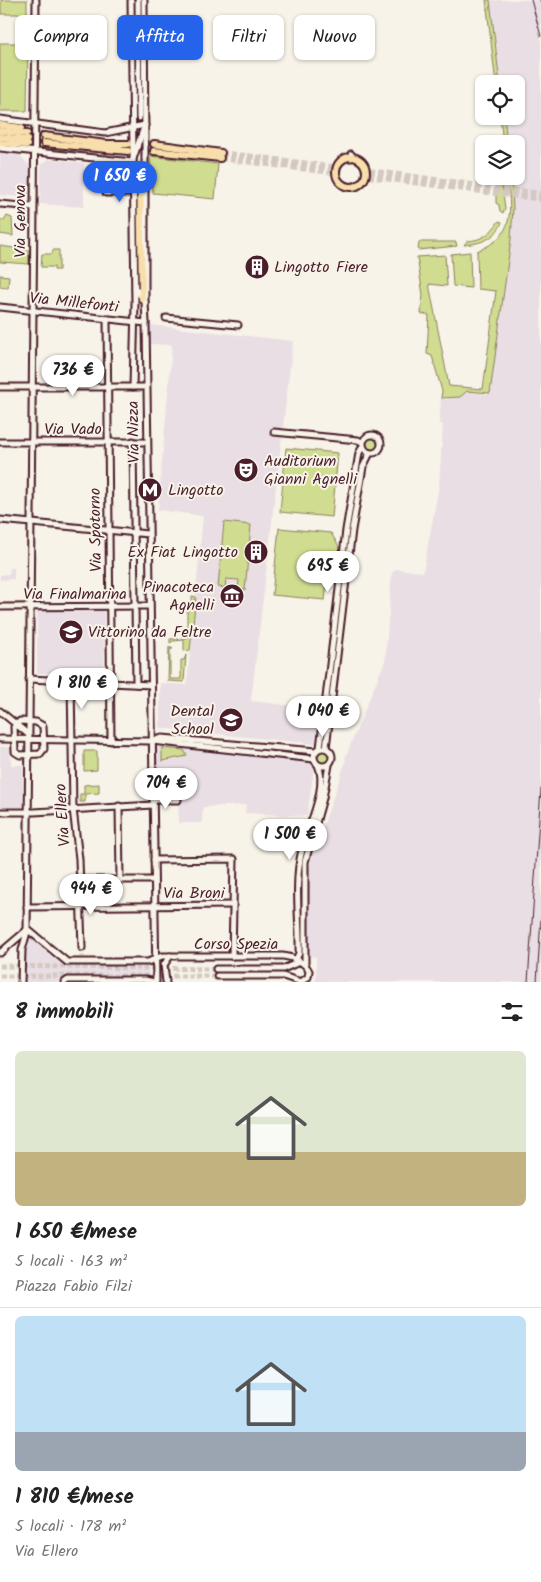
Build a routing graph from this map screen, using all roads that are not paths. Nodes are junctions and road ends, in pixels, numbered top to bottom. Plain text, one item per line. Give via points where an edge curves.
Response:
1 (36, 0) edge
2 (131, 0) edge
3 (138, 0) edge
4 (144, 0) edge
5 (36, 7) junction
6 (43, 7) dead end
7 (139, 118) dead end
8 (0, 119) edge
9 (146, 124) junction
10 (0, 125) edge
11 (34, 125) junction
12 (21, 128) tunnel mouth
13 (133, 129) junction
14 (0, 131) edge
15 (0, 137) edge
16 (44, 139) tunnel mouth
17 (27, 140) junction
18 (0, 142) edge
19 (128, 147) tunnel mouth
20 (0, 148) edge
21 (154, 148) tunnel mouth
22 (34, 152) junction
23 (221, 155) tunnel mouth
24 (106, 159) junction
25 (132, 161) junction
26 (140, 171) tunnel mouth
27 (367, 173) joint
28 (134, 192) junction
29 (0, 204) edge
30 (33, 207) junction
31 (135, 288) junction
32 (143, 300) junction
33 (0, 308) edge
34 (32, 311) junction
35 (166, 318) dead end
36 (107, 319) junction
37 (134, 322) junction
38 (146, 323) junction
39 (238, 325) dead end
40 (146, 386) junction
41 (0, 387) edge
42 (32, 387) junction
43 (108, 387) junction
44 (133, 387) junction
45 (274, 432) dead end
46 (108, 441) junction
47 (0, 442) edge
48 (32, 442) junction
49 (133, 442) junction
50 (144, 442) dead end
51 (362, 444) junction
52 (370, 453) junction
53 (0, 520) edge
54 (30, 523) junction
55 (109, 531) junction
56 (135, 534) junction
57 (148, 534) junction
58 (135, 606) junction
59 (150, 606) junction
60 (0, 607) edge
61 (30, 607) junction
62 (110, 607) junction
63 (29, 679) junction
64 (71, 681) junction
65 (111, 683) junction
66 (136, 684) junction
67 (151, 685) junction
68 (0, 711) edge
69 (29, 721) junction
70 (16, 723) junction
71 (29, 737) junction
72 (0, 739) edge
73 (14, 739) junction
74 (44, 739) junction
75 (73, 740) junction
76 (111, 741) junction
77 (152, 742) junction
78 (321, 749) junction
79 (29, 755) junction
80 (314, 759) junction
81 (318, 765) junction
82 (328, 765) junction
83 (178, 800) dead end
84 (153, 803) junction
85 (119, 806) junction
86 (74, 809) junction
87 (0, 812) edge
88 (28, 812) junction
89 (154, 860) junction
90 (80, 880) junction
91 (120, 880) junction
92 (154, 880) junction
93 (154, 905) junction
94 (233, 905) junction
95 (80, 906) junction
96 (28, 907) junction
97 (27, 929) junction
98 (82, 948) tunnel mouth
99 (0, 953) edge
100 (170, 956) junction
101 (232, 956) junction
102 (156, 959) junction
103 (298, 963) junction
104 (216, 968) tunnel mouth
105 (283, 972) junction
106 (216, 976) tunnel mouth
107 (309, 980) edge
108 (66, 981) edge
109 (21, 982) edge
110 (155, 982) edge
111 (166, 982) edge

1 - 5 street, Via Genova
2 - 13 street, Via Nizza
3 - 7 street
4 - 9 street, Via Nizza
5 - 6 street
5 - 11 street, Via Genova
8 - 11 street
9 - 13 street
9 - 25 street, Via Nizza
9 - 32 street, Via Nizza, bridge
10 - 12 main road
11 - 13 street via 104,133
11 - 22 street, Via Genova
13 - 25 street, Via Nizza
14 - 17 main road
15 - 17 main road
16 - 19 main road
17 - 18 main road
20 - 22 street
21 - 23 main road
22 - 24 street
22 - 30 street, Via Genova
24 - 25 street
24 - 28 street via 106,193
25 - 28 street, Via Nizza
26 - 32 main road
27 - 27 main road via 361,162 351,156 334,170 341,184 349,187 359,184
28 - 31 street, Via Nizza
29 - 30 street
30 - 34 street, Via Genova
31 - 32 street, Via Nizza
31 - 37 street, Via Nizza
32 - 38 street, Via Nizza
33 - 34 street, Via Millefonti
34 - 36 street, Via Millefonti
34 - 42 street, Via Genova
35 - 39 street
36 - 37 street, Via Millefonti
36 - 43 street, Via Spotorno
37 - 38 street, Via Millefonti
37 - 44 street, Via Nizza
38 - 40 street, Via Nizza
40 - 44 street
40 - 57 street, Via Nizza
41 - 42 street
42 - 43 street
42 - 48 street, Via Genova
43 - 44 street
43 - 46 street, Via Spotorno
45 - 51 street via 358,440
46 - 48 street, Via Vado
46 - 49 street, Via Vado
46 - 55 street, Via Spotorno
47 - 48 street
48 - 54 street, Via Genova
49 - 50 street, Via Vado
49 - 56 street
51 - 52 street
51 - 52 street via 370,434 380,439 380,448
51 - 78 street via 346,530
52 - 78 street via 363,467 352,530
53 - 54 street
54 - 55 street
54 - 61 street, Via Genova
55 - 56 street
55 - 62 street, Via Spotorno
56 - 57 street
56 - 58 street
57 - 59 street, Via Nizza
58 - 59 street, Via Finalmarina
58 - 62 street, Via Finalmarina
58 - 66 street
59 - 67 street, Via Nizza
60 - 61 street, Via Finalmarina
61 - 62 street, Via Finalmarina
61 - 63 street, Via Genova
62 - 65 street, Via Spotorno
63 - 64 street
63 - 69 street, Via Genova
64 - 65 street
64 - 75 street, Via Ellero
65 - 66 street
65 - 76 street, Via Spotorno
66 - 67 street
67 - 77 street, Via Nizza
68 - 70 street
69 - 70 street
69 - 71 street, Via Genova
69 - 74 street via 41,724
70 - 71 street
70 - 73 street
71 - 73 street
71 - 74 street
71 - 79 street, Via Genova
72 - 73 street
73 - 79 street via 16,753
74 - 75 street
74 - 79 street via 42,753
75 - 76 street
75 - 86 street, Via Ellero
76 - 77 street
77 - 78 street via 162,738
77 - 80 street
77 - 84 street, Via Nizza
78 - 80 street
78 - 82 street via 332,755
79 - 88 street, Via Genova
80 - 81 street
81 - 82 street
81 - 103 street via 318,797 300,862
82 - 103 street via 323,798 305,862
83 - 84 street
84 - 85 street
84 - 89 street, Via Nizza
85 - 86 street
85 - 91 street
86 - 88 street
86 - 90 street, Via Ellero
87 - 88 street
88 - 96 street, Via Genova
89 - 92 street, Via Nizza
89 - 94 street via 234,859
90 - 91 street
90 - 95 street, Via Ellero
91 - 92 street
92 - 93 street, Via Nizza
93 - 94 street, Via Broni
93 - 95 street, Via Broni
93 - 102 street, Via Nizza
94 - 101 street
95 - 96 street, Via Broni
95 - 98 street, Via Ellero
96 - 97 street, Via Genova
97 - 99 street
97 - 102 street, Corso Spezia via 67,962 148,962
97 - 109 street, Via Genova via 22,950
100 - 101 street, Corso Spezia
100 - 102 street, Corso Spezia
100 - 111 street, Corso Spezia via 164,965
101 - 103 street, Corso Spezia via 283,956
102 - 110 street, Via Nizza
103 - 105 street, Corso Spezia
103 - 107 street, Corso Spezia via 309,971
104 - 105 street
105 - 106 street
105 - 107 street, Corso Spezia via 298,982
108 - 110 street

